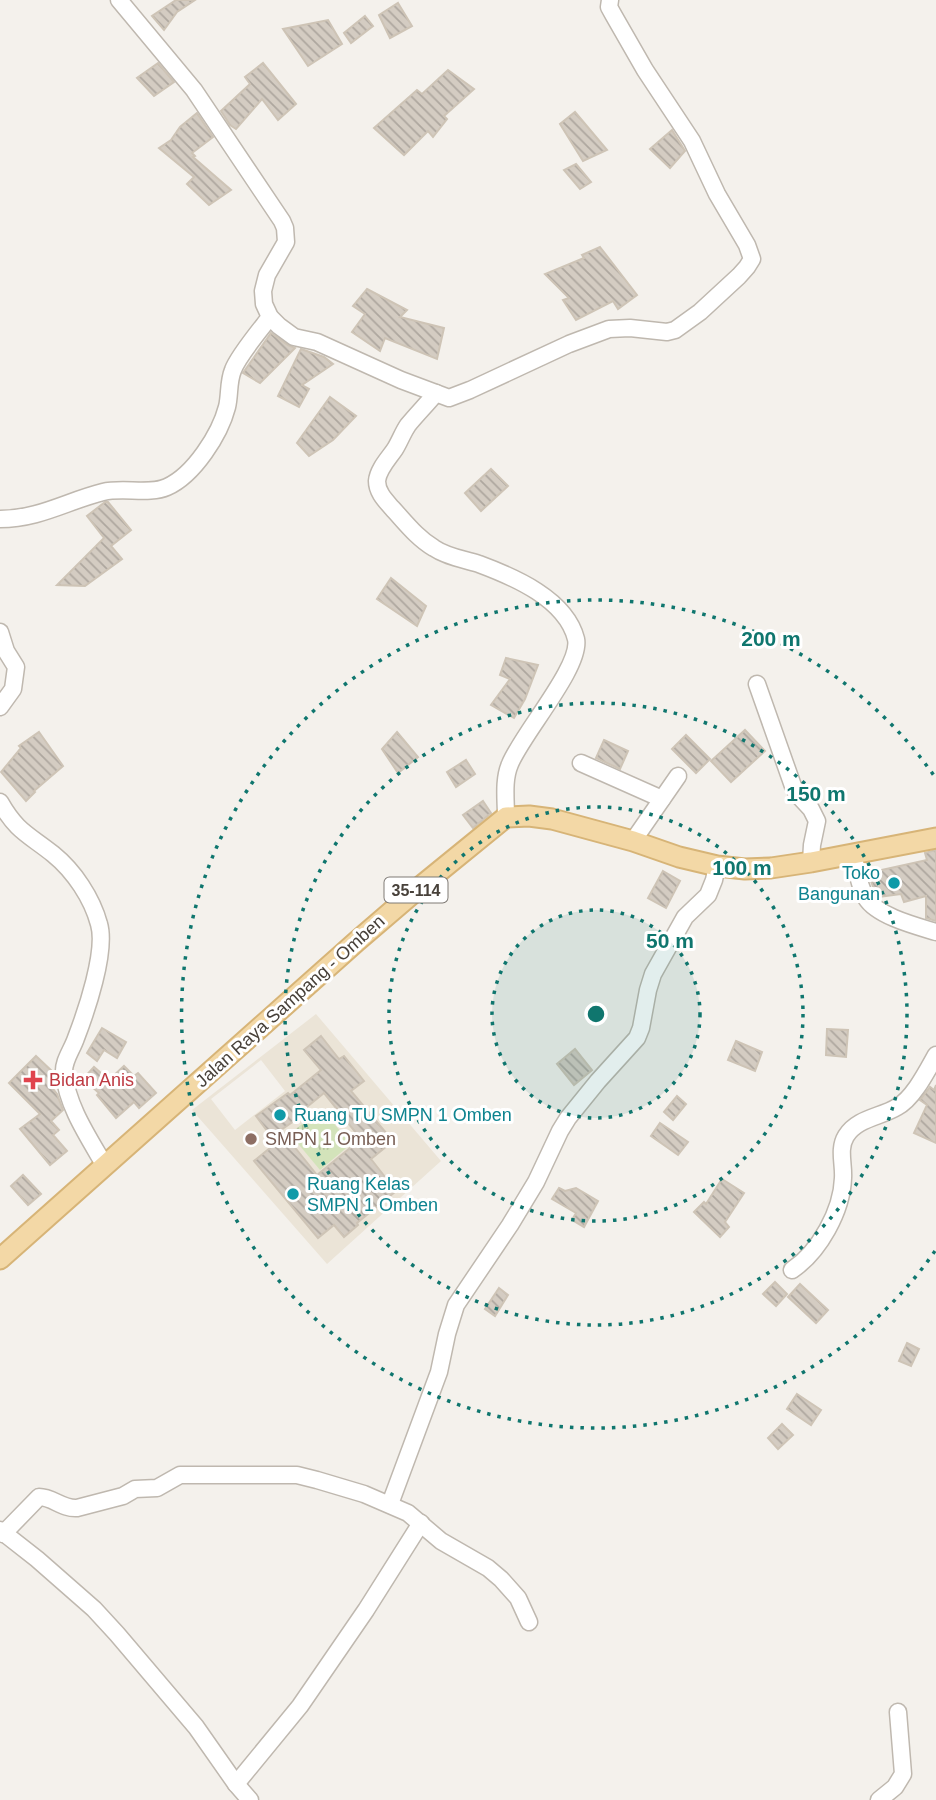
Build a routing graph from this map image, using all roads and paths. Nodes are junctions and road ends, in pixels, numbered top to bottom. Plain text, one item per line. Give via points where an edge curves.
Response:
1 (119, 0) edge
2 (610, 0) edge
3 (270, 317) junction
4 (436, 393) junction
5 (0, 519) edge
6 (0, 632) edge
7 (757, 684) dead end
8 (0, 707) edge
9 (581, 763) dead end
10 (678, 776) dead end
11 (662, 799) junction
12 (0, 803) edge
13 (506, 817) junction
14 (936, 838) edge
15 (633, 841) junction
16 (853, 854) junction
17 (811, 862) junction
18 (717, 866) junction
19 (936, 932) edge
20 (936, 1055) edge
21 (104, 1166) junction
22 (0, 1259) edge
23 (792, 1270) dead end
24 (390, 1504) junction
25 (421, 1523) junction
26 (2, 1532) edge
27 (530, 1622) dead end
28 (898, 1712) dead end
29 (236, 1784) junction
30 (250, 1800) edge
31 (879, 1800) edge

1 - 3 street via 194,90 282,221 286,242 263,291
2 - 4 street via 609,7 692,141 752,259 700,312 675,330 609,329 456,396
3 - 4 street via 294,337 317,342
3 - 5 street via 233,367 228,404 215,436 179,479 154,491 106,491 19,519
4 - 13 street via 409,424 381,469 379,491 402,520 435,549 503,573 552,602 576,639 573,663 509,766
6 - 8 street via 16,667 13,689
7 - 17 street via 793,786 817,821
9 - 11 street
10 - 11 street
11 - 15 street
12 - 21 street via 15,826 53,854 79,881 99,925 100,947 88,1005 64,1071 75,1110
13 - 15 main road via 552,819
13 - 21 main road, Jalan Raya Sampang - Omben / 35-114 via 356,942
14 - 16 main road
15 - 18 main road
16 - 17 main road
16 - 19 street via 862,890 872,905
17 - 18 main road via 771,868
18 - 24 street via 708,895 685,917 653,974 637,1038 568,1118 536,1182 456,1306 439,1372
20 - 23 street via 899,1107 848,1132 842,1147 842,1196 837,1211 811,1253
21 - 22 main road, Jalan Raya Sampang - Omben / 35-114
24 - 25 street
24 - 26 street via 297,1475 180,1475 161,1487 135,1489 77,1508 39,1497
25 - 27 street via 501,1579
25 - 29 street via 300,1706
26 - 29 street via 94,1609 196,1727
28 - 31 street via 903,1774
29 - 30 street

